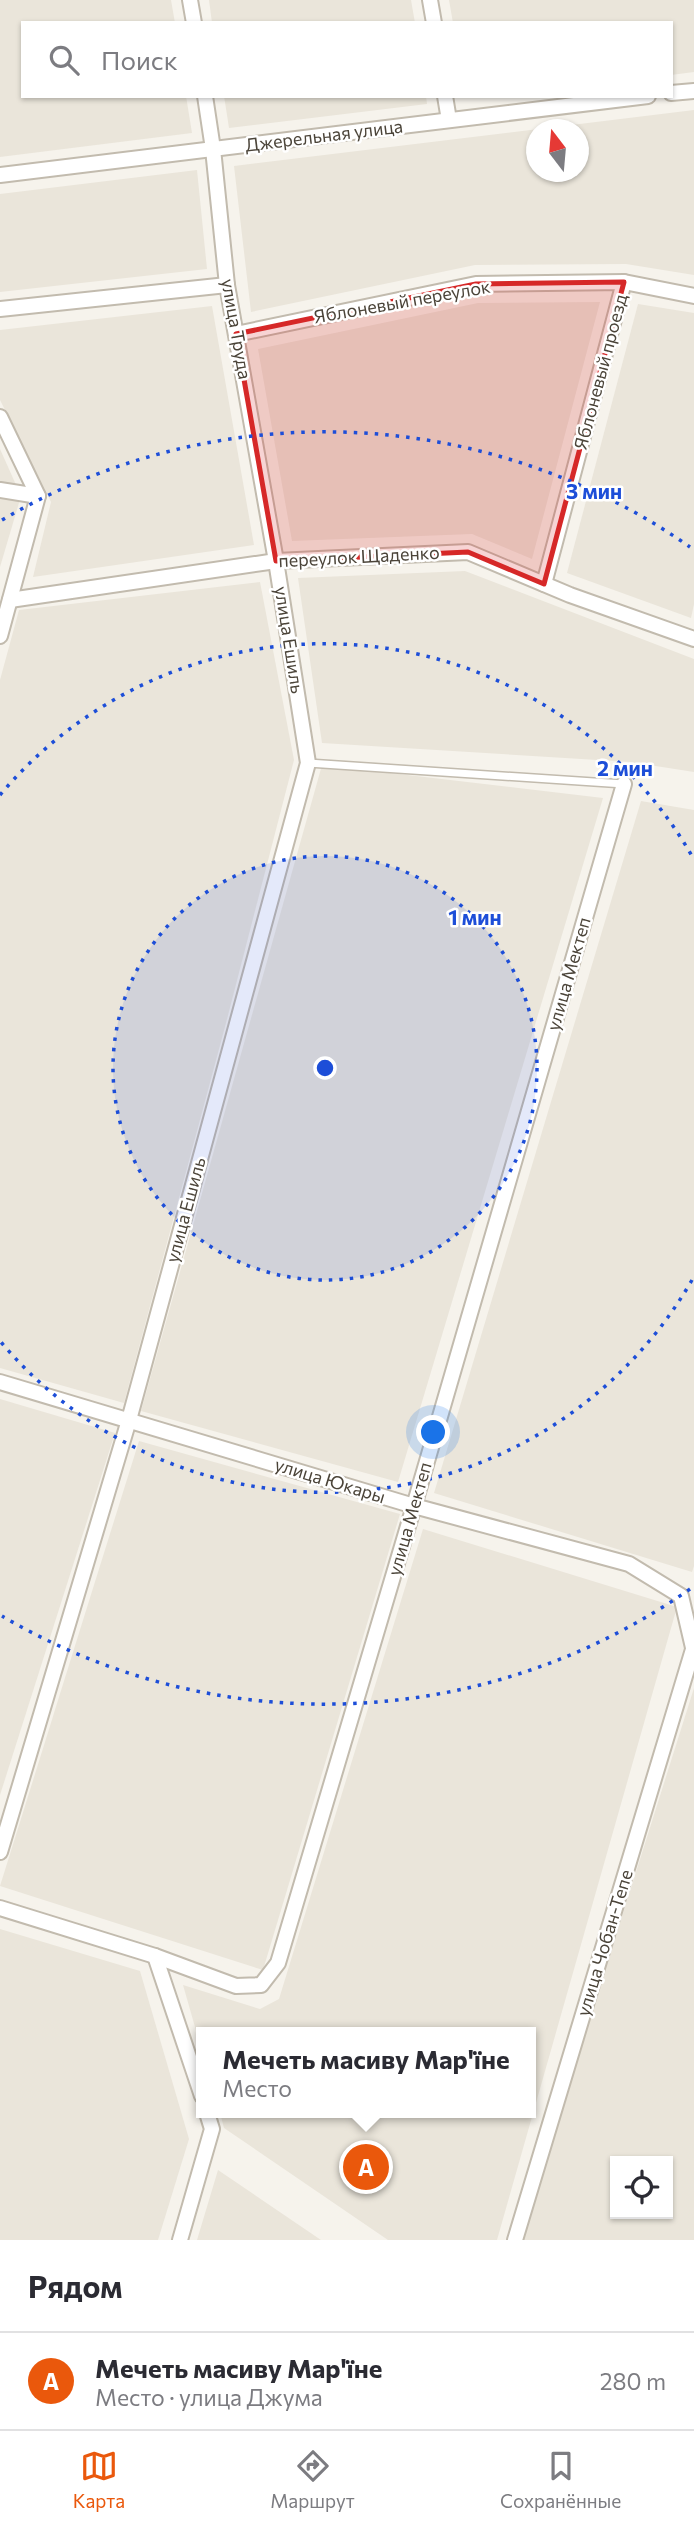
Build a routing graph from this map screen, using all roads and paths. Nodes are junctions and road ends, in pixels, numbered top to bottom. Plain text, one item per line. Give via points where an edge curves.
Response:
1 (190, 0) edge
2 (430, 0) edge
3 (194, 21) edge
4 (434, 21) edge
5 (694, 91) edge
6 (673, 93) edge
7 (205, 98) edge
8 (445, 98) edge
9 (632, 98) edge
10 (449, 121) junction
11 (213, 149) junction
12 (0, 175) edge
13 (624, 282) junction
14 (227, 285) junction
15 (694, 296) edge
16 (0, 309) edge
17 (236, 334) junction
18 (0, 417) edge
19 (0, 490) edge
20 (38, 496) junction
21 (276, 561) junction
22 (544, 584) junction
23 (10, 600) junction
24 (0, 636) edge
25 (694, 639) edge
26 (308, 762) junction
27 (624, 784) joint
28 (0, 1382) edge
29 (129, 1420) junction
30 (414, 1506) junction
31 (694, 1650) edge
32 (0, 1852) edge
33 (0, 1908) edge
34 (155, 1956) junction
35 (196, 2081) edge
36 (209, 2118) edge
37 (180, 2240) edge
38 (515, 2240) edge

1 - 3 street
2 - 4 street
5 - 6 street
7 - 11 street, улица Труда
8 - 10 street
9 - 10 street, Джерельная улица
10 - 11 street, Джерельная улица
11 - 12 street, Джерельная улица
11 - 14 street, улица Труда
13 - 15 street, Яблоневый переулок
13 - 17 street, Яблоневый переулок via 475,284
13 - 22 street, Яблоневый проезд
14 - 16 street
14 - 17 street, улица Труда
17 - 21 street, улица Труда
18 - 20 street
19 - 20 street
20 - 23 street
21 - 22 street, переулок Щаденко via 468,552
21 - 23 street, переулок Щаденко
21 - 26 street, улица Ешиль
22 - 25 street, переулок Щаденко
23 - 24 street
26 - 27 lane
26 - 29 street, улица Ешиль
27 - 30 street, улица Мектеп
28 - 29 street, улица Юкары
29 - 30 street, улица Юкары
29 - 32 street, улица Ешиль
30 - 31 street, улица Юкары via 629,1564 681,1596
30 - 34 street, улица Мектеп via 278,1963 261,1985 236,1986
31 - 38 street, улица Чобан-Тепе
33 - 34 street, улица Мектеп
34 - 35 street
36 - 37 street via 212,2129

